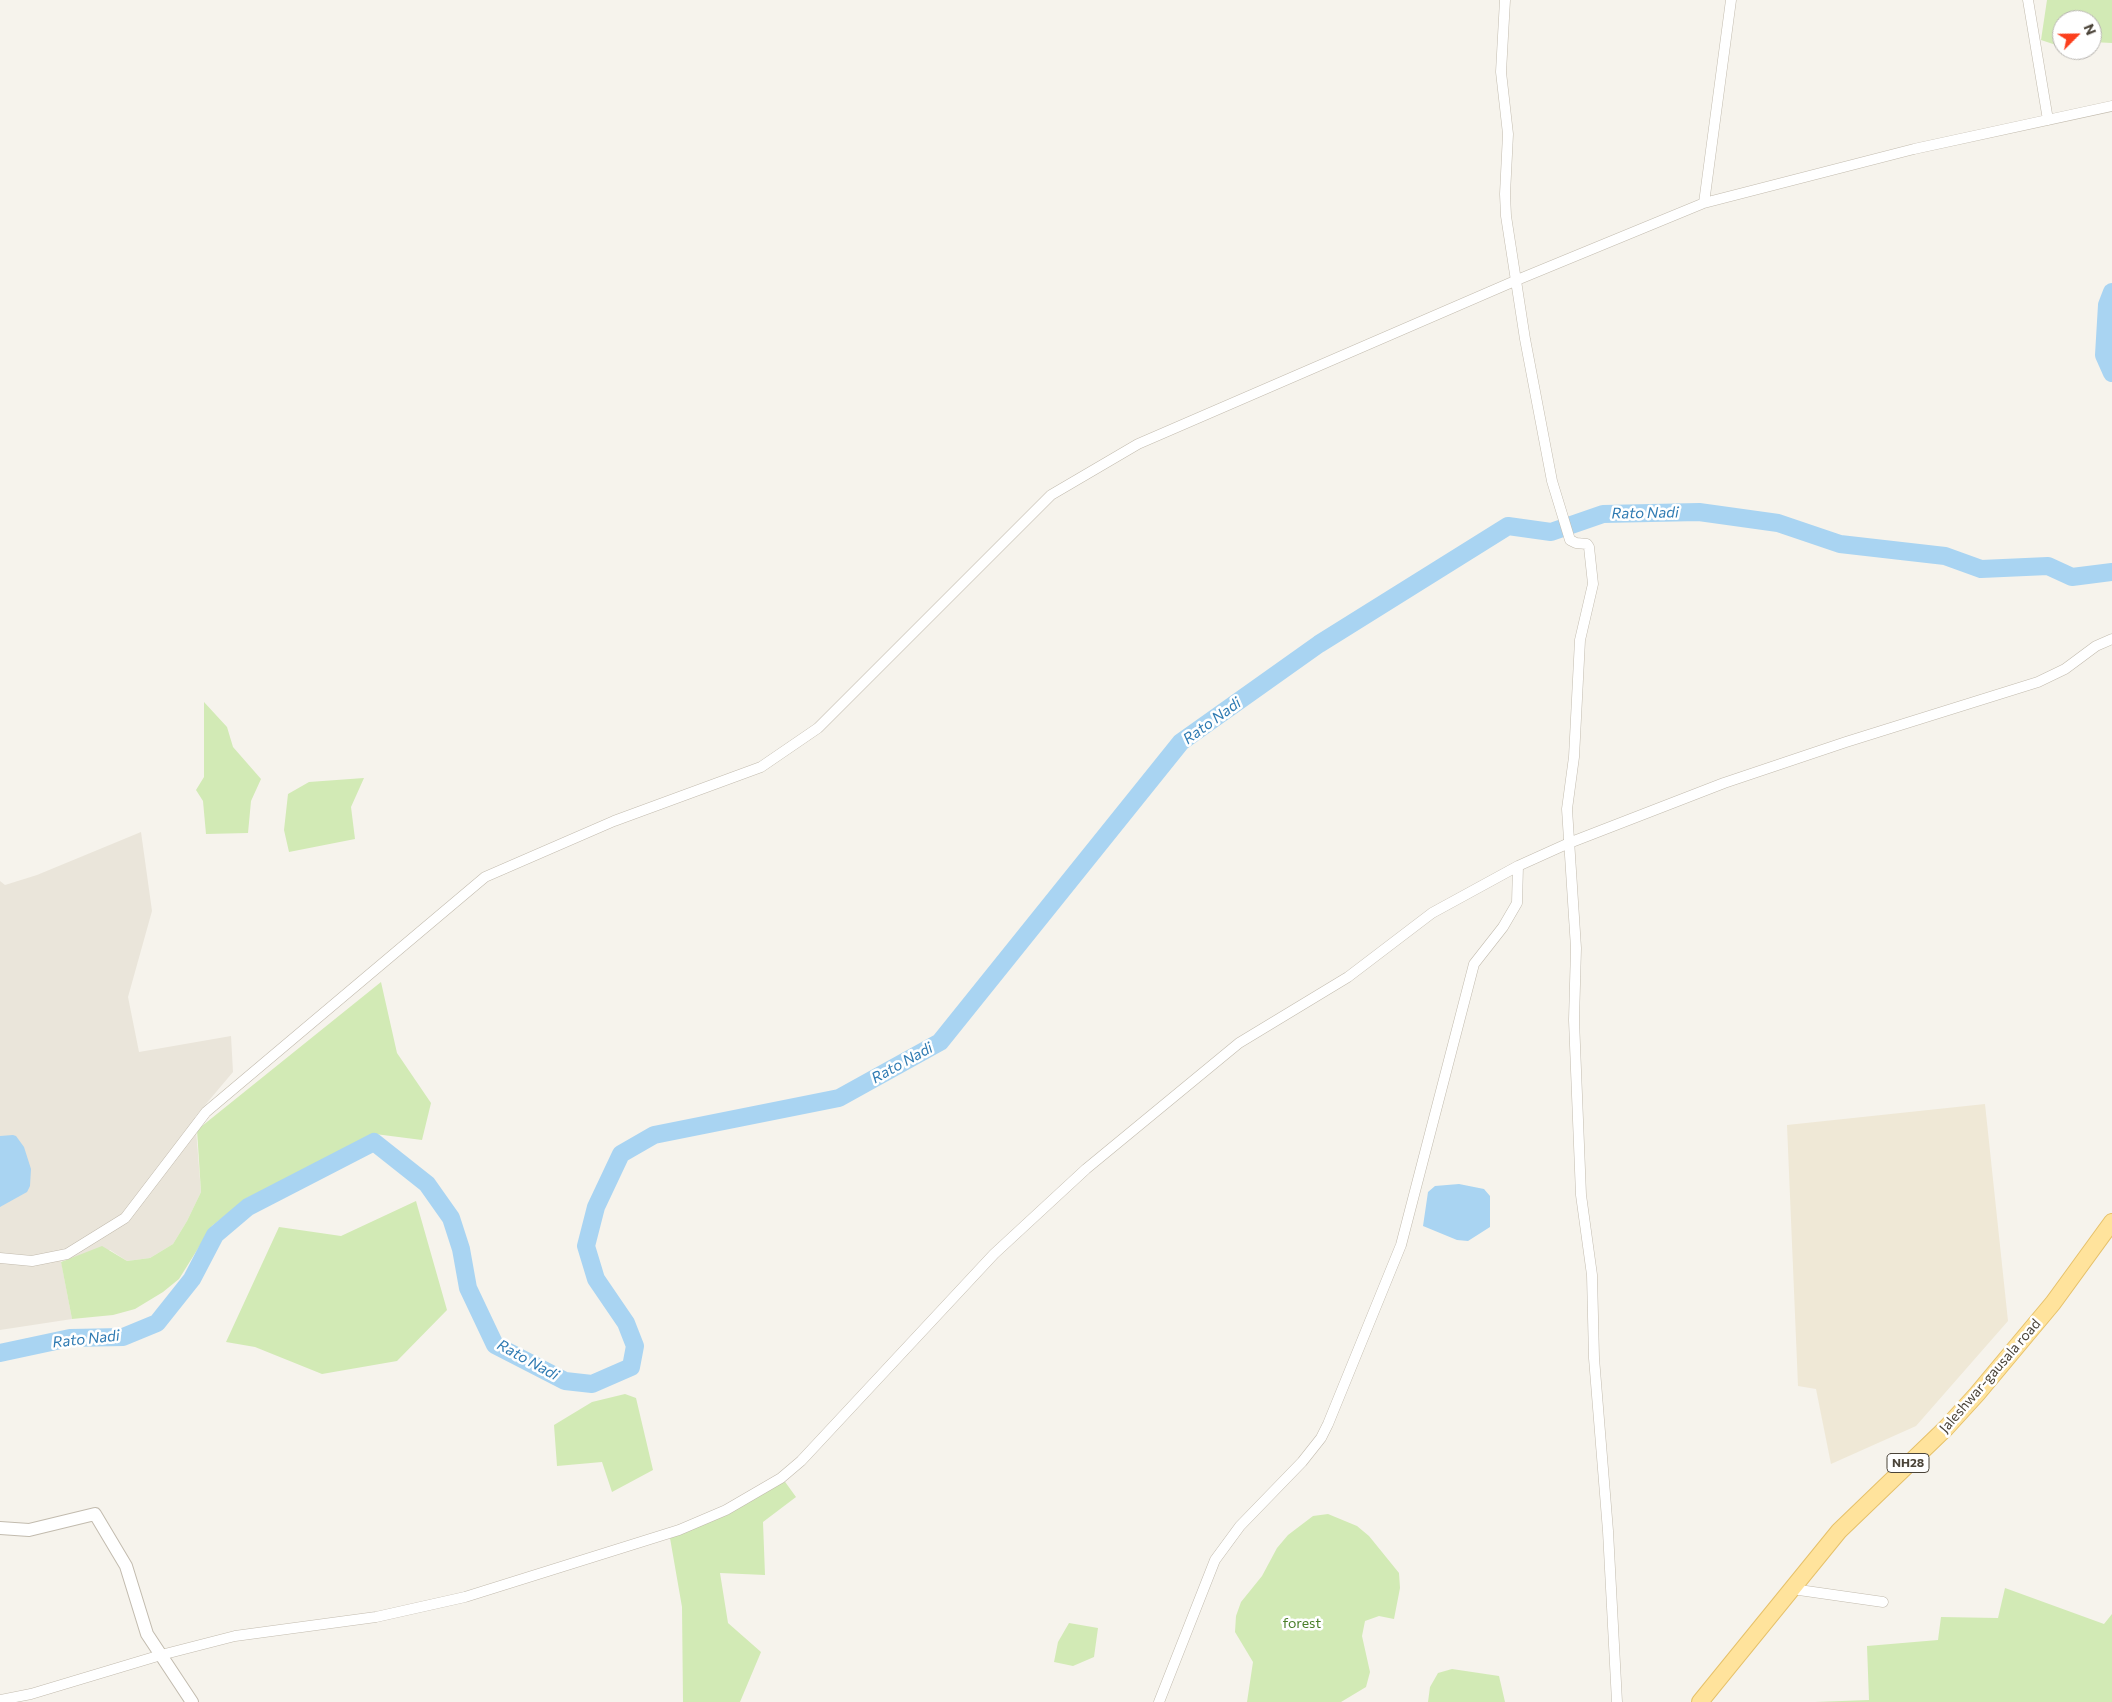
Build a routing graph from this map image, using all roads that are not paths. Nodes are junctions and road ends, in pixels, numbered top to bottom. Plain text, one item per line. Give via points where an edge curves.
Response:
1 (1504, 0) edge
2 (1731, 0) edge
3 (2028, 0) edge
4 (2112, 106) edge
5 (2048, 120) junction
6 (1704, 203) junction
7 (1517, 280) junction
8 (2112, 639) edge
9 (1569, 843) junction
10 (1518, 866) junction
11 (2112, 1222) edge
12 (0, 1258) edge
13 (0, 1528) edge
14 (1792, 1589) junction
15 (1883, 1602) dead end
16 (161, 1655) junction
17 (0, 1700) edge
18 (192, 1702) edge
19 (1159, 1702) edge
20 (1617, 1702) edge
21 (1700, 1702) edge

1 - 7 street via 1501,58 1508,134 1506,216
2 - 6 street
3 - 5 street
4 - 5 street
5 - 6 street
6 - 7 street
7 - 9 street via 1524,339 1552,481 1570,540 1589,547 1593,584 1578,660 1574,757 1567,809
7 - 12 street via 1138,444 1051,495 818,728 761,767 614,821 485,877 206,1112 126,1218 67,1254 32,1261
8 - 9 street via 2038,682 1724,783
9 - 10 street
9 - 20 street via 1576,948 1574,1020 1581,1196 1592,1275 1594,1358
10 - 16 street via 1432,912 1348,977 1239,1042 1039,1211 994,1254 801,1460 781,1478 751,1496 679,1530 465,1597 376,1617 235,1636
10 - 19 street via 1517,903 1474,964 1401,1245 1328,1424 1302,1462 1240,1526 1215,1560
11 - 14 main road, Jaleshwar-gausala road / NH28 via 2053,1303 1977,1394 1839,1531
13 - 16 street via 29,1530 95,1514 126,1566 147,1634
14 - 15 street
14 - 21 main road, Jaleshwar-gausala road / NH28
16 - 17 street via 31,1694
16 - 18 street

